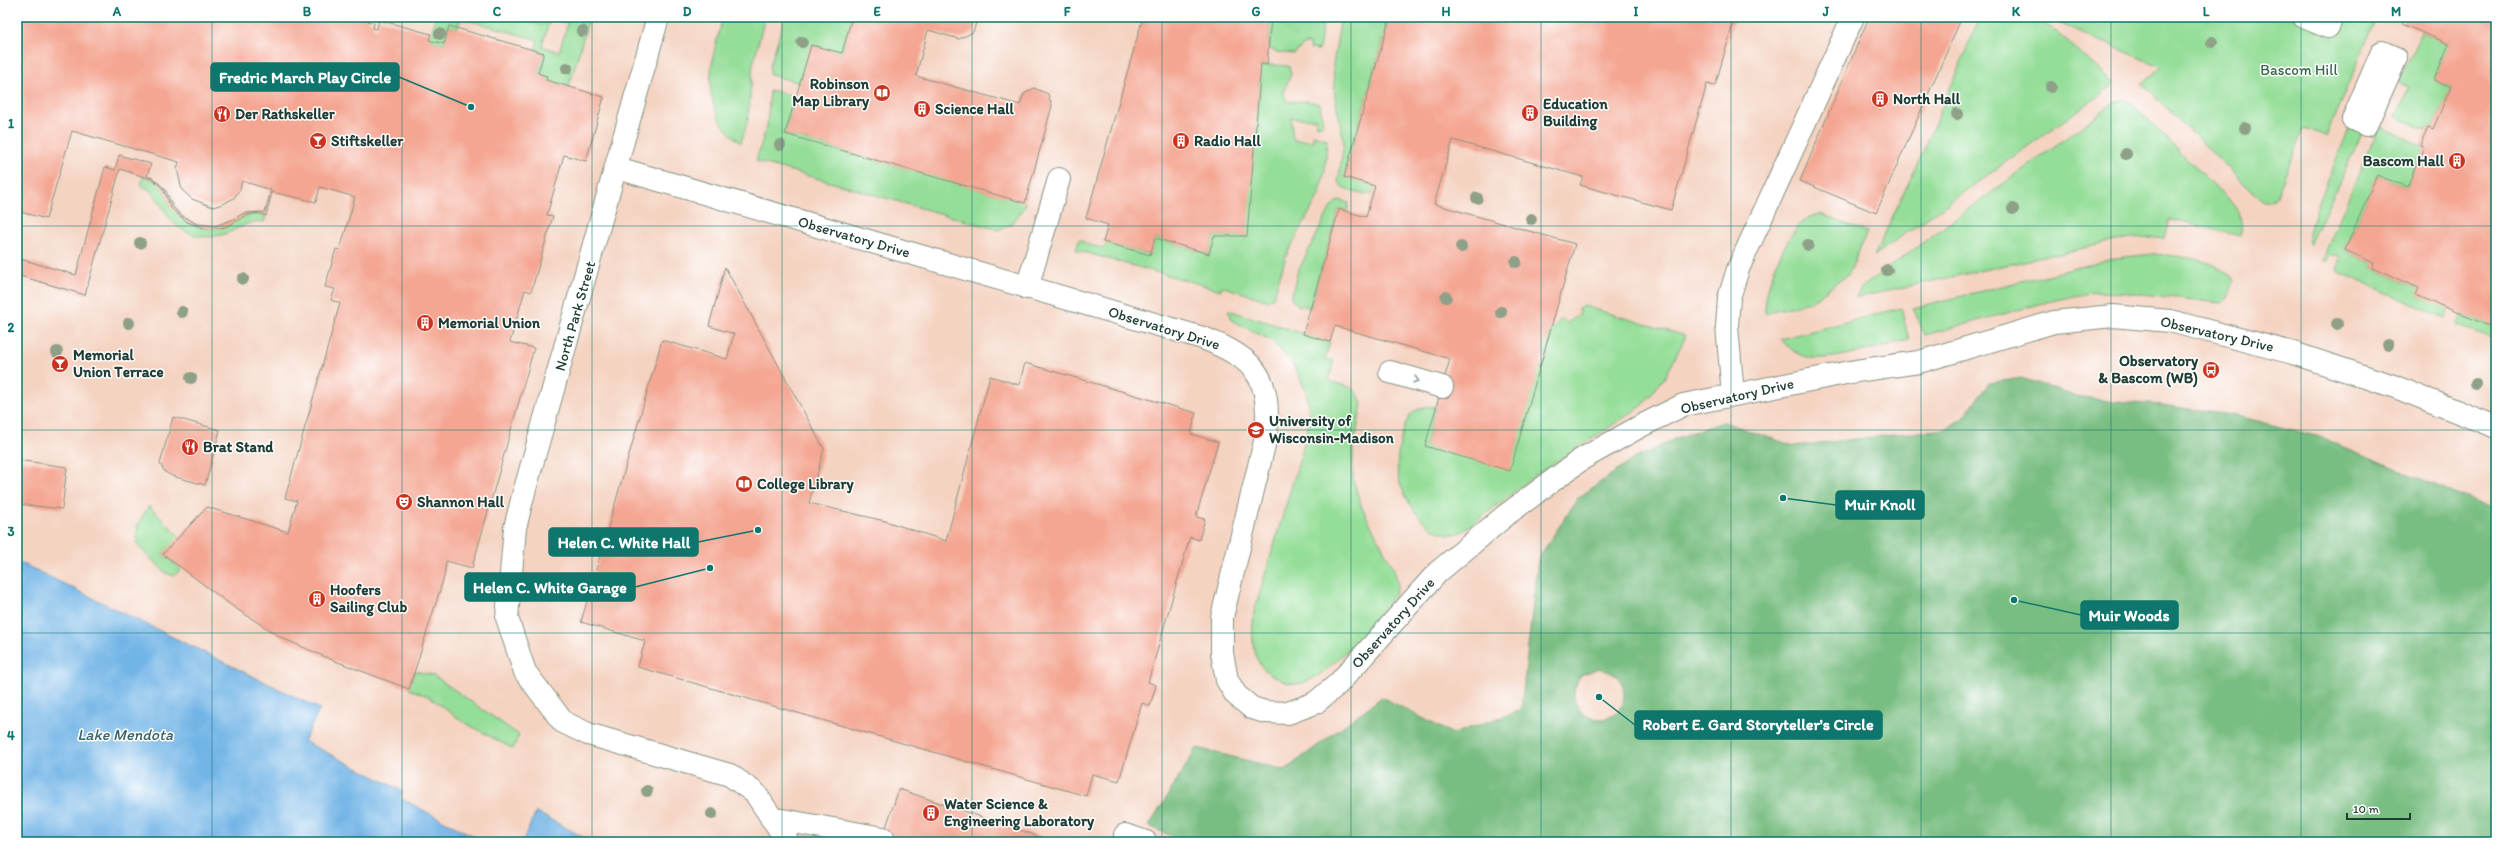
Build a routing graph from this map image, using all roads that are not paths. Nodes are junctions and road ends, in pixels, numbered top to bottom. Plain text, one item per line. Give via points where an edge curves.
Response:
1 (658, 17) edge
2 (1853, 17) edge
3 (2304, 17) edge
4 (2332, 17) edge
5 (617, 168) junction
6 (1059, 178) dead end
7 (1028, 288) junction
8 (1390, 372) dead end
9 (1442, 387) dead end
10 (1733, 396) junction
11 (2496, 427) edge
12 (771, 818) junction
13 (1125, 835) dead end
14 (883, 838) dead end
15 (788, 842) edge
16 (1146, 842) edge

1 - 5 street, North Park Street
2 - 10 street via 1738,269 1729,298 1727,326
3 - 4 street via 2328,27
5 - 7 street, Observatory Drive
5 - 12 street, North Park Street via 515,528 507,618 525,672 563,722 588,734 730,775 755,794
6 - 7 street
7 - 10 street, Observatory Drive via 1203,338 1227,348 1257,372 1265,386 1268,409 1266,437 1222,618 1222,653 1227,680 1236,695 1252,708 1265,712 1288,713 1315,703 1338,684 1438,572 1506,515 1582,459 1683,405
8 -> 9 street
10 - 11 street, Observatory Drive via 1856,371 1919,362 2054,322 2113,316 2170,321 2293,353 2394,386
12 - 14 street
12 - 15 street
13 - 16 street

